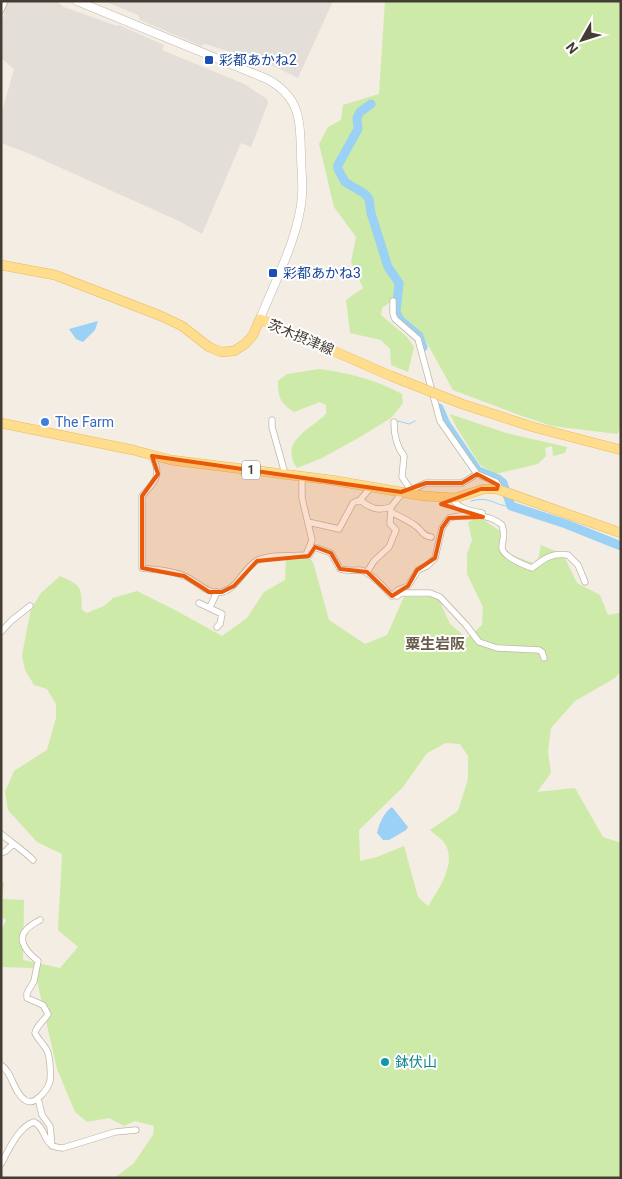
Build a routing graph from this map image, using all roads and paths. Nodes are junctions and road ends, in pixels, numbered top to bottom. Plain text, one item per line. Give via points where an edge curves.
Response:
1 (5, 1) edge
2 (78, 1) edge
3 (1, 10) edge
4 (1, 265) edge
5 (393, 301) dead end
6 (260, 319) junction
7 (272, 420) dead end
8 (394, 422) dead end
9 (1, 423) edge
10 (621, 450) edge
11 (152, 456) junction
12 (283, 473) junction
13 (477, 474) junction
14 (302, 476) junction
15 (372, 486) junction
16 (410, 491) junction
17 (503, 491) junction
18 (452, 498) junction
19 (360, 500) junction
20 (391, 510) junction
21 (483, 517) junction
22 (308, 522) junction
23 (621, 533) edge
24 (431, 537) dead end
25 (306, 555) junction
26 (367, 572) junction
27 (585, 582) dead end
28 (217, 592) junction
29 (392, 596) junction
30 (199, 604) dead end
31 (30, 606) dead end
32 (210, 607) junction
33 (217, 627) dead end
34 (1, 632) edge
35 (544, 658) dead end
36 (1, 834) edge
37 (13, 844) junction
38 (1, 853) edge
39 (33, 860) dead end
40 (40, 920) dead end
41 (1, 1065) edge
42 (38, 1098) junction
43 (136, 1130) dead end
44 (52, 1146) junction
45 (1, 1164) edge

1 - 3 street
2 - 6 street via 267,79 278,85 294,104 299,115 302,196 294,235
4 - 6 main road, 茨木摂津線 via 55,275 161,316 221,352 234,351 245,344
5 - 13 street via 395,319 418,340 440,421
6 - 10 main road, 茨木摂津線, bridge via 462,404 533,428
7 - 12 street
8 - 16 street via 394,436 404,456 402,478
9 - 11 main road, 1
11 - 12 main road, 1
11 - 28 street via 158,474 142,496 142,568 184,576 209,592
12 - 14 main road, 1
13 - 16 street via 462,483 426,483
13 - 17 street via 496,482
14 - 15 main road, 1
14 - 22 street via 302,498
15 - 16 main road, 1
15 - 19 street
16 - 18 main road, 1
16 - 20 street
17 - 18 main road, 1 via 484,489
17 - 23 main road, 1
18 - 21 street via 466,510 483,513
19 - 20 street via 373,509
19 - 22 street via 353,504 339,529
20 - 24 street
20 - 26 street via 390,524 396,530 389,547
21 - 27 street via 502,525 504,554 532,568 556,553 568,555 578,565
21 - 29 street via 449,518 442,528 436,558 418,570 408,586
22 - 25 street via 312,540
25 - 26 street via 317,548 331,553 340,569
25 - 28 street via 257,561 234,586
26 - 29 street
28 - 32 street
29 - 35 street via 430,593 440,597 479,642 497,648 539,650
30 - 32 street
31 - 34 street
32 - 33 street via 222,614
36 - 37 street
37 - 38 street
37 - 39 street
40 - 42 street via 27,928 23,935 28,953 38,960 27,998 43,1006 48,1014 35,1033 48,1052 50,1079
41 - 42 street via 21,1096 33,1102
42 - 44 street via 42,1116 50,1126
43 - 44 street via 115,1132 63,1148
44 - 45 street via 38,1124 30,1123 12,1142

